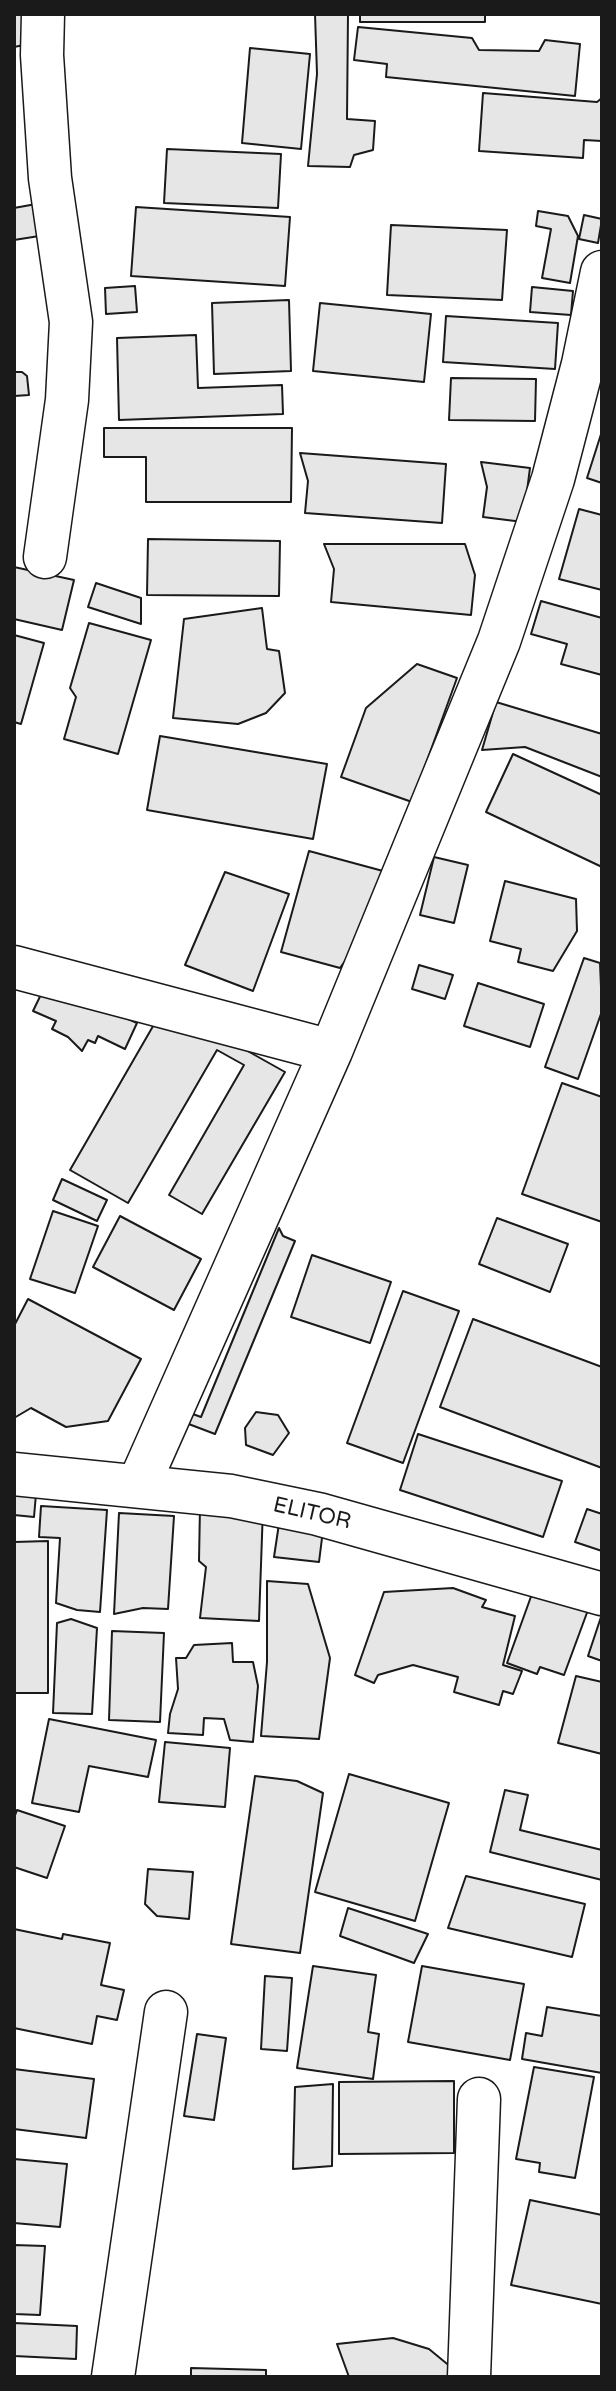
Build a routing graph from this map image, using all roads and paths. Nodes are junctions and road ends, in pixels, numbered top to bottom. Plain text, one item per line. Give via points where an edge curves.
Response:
1 (43, 14) edge
2 (602, 272) edge
3 (45, 557) dead end
4 (14, 967) edge
5 (331, 1051) junction
6 (14, 1474) edge
7 (138, 1486) junction
8 (602, 1594) edge
9 (166, 2012) dead end
10 (479, 2099) dead end
11 (113, 2377) edge
12 (469, 2377) edge

1 - 3 street via 50,178 71,322 67,400
2 - 5 street via 553,479 499,641
4 - 5 street
5 - 7 street
6 - 7 street, ELITOR
7 - 8 street, ELITOR via 231,1496 318,1514
9 - 11 street
10 - 12 street

